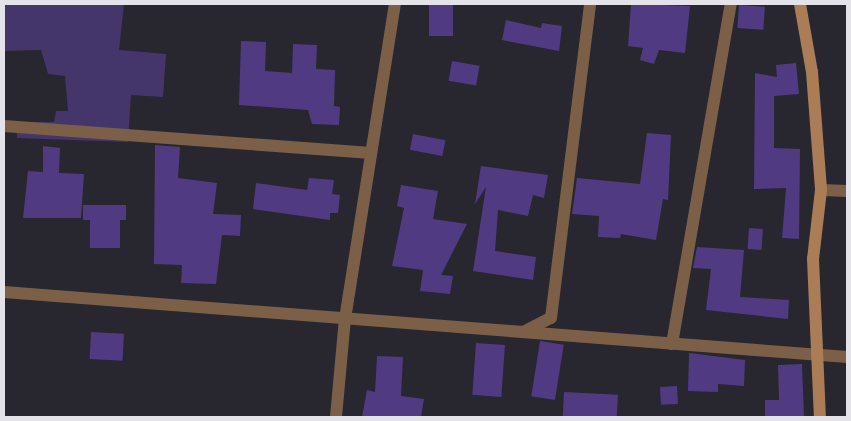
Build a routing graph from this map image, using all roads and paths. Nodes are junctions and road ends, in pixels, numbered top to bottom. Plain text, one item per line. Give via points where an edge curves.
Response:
1 (395, 4) edge
2 (590, 4) edge
3 (731, 4) edge
4 (800, 4) edge
5 (4, 126) edge
6 (371, 153) junction
7 (821, 190) junction
8 (847, 191) edge
9 (4, 292) edge
10 (345, 319) junction
11 (522, 332) junction
12 (672, 344) junction
13 (815, 355) junction
14 (847, 357) edge
15 (336, 417) edge
16 (820, 417) edge

1 - 6 street
2 - 11 street via 551,318
3 - 12 street
4 - 7 street via 812,72
5 - 6 street
6 - 10 street
7 - 8 street
7 - 13 street via 813,259
9 - 10 street
10 - 11 street
10 - 15 street
11 - 12 street
12 - 13 street
13 - 14 street
13 - 16 street

